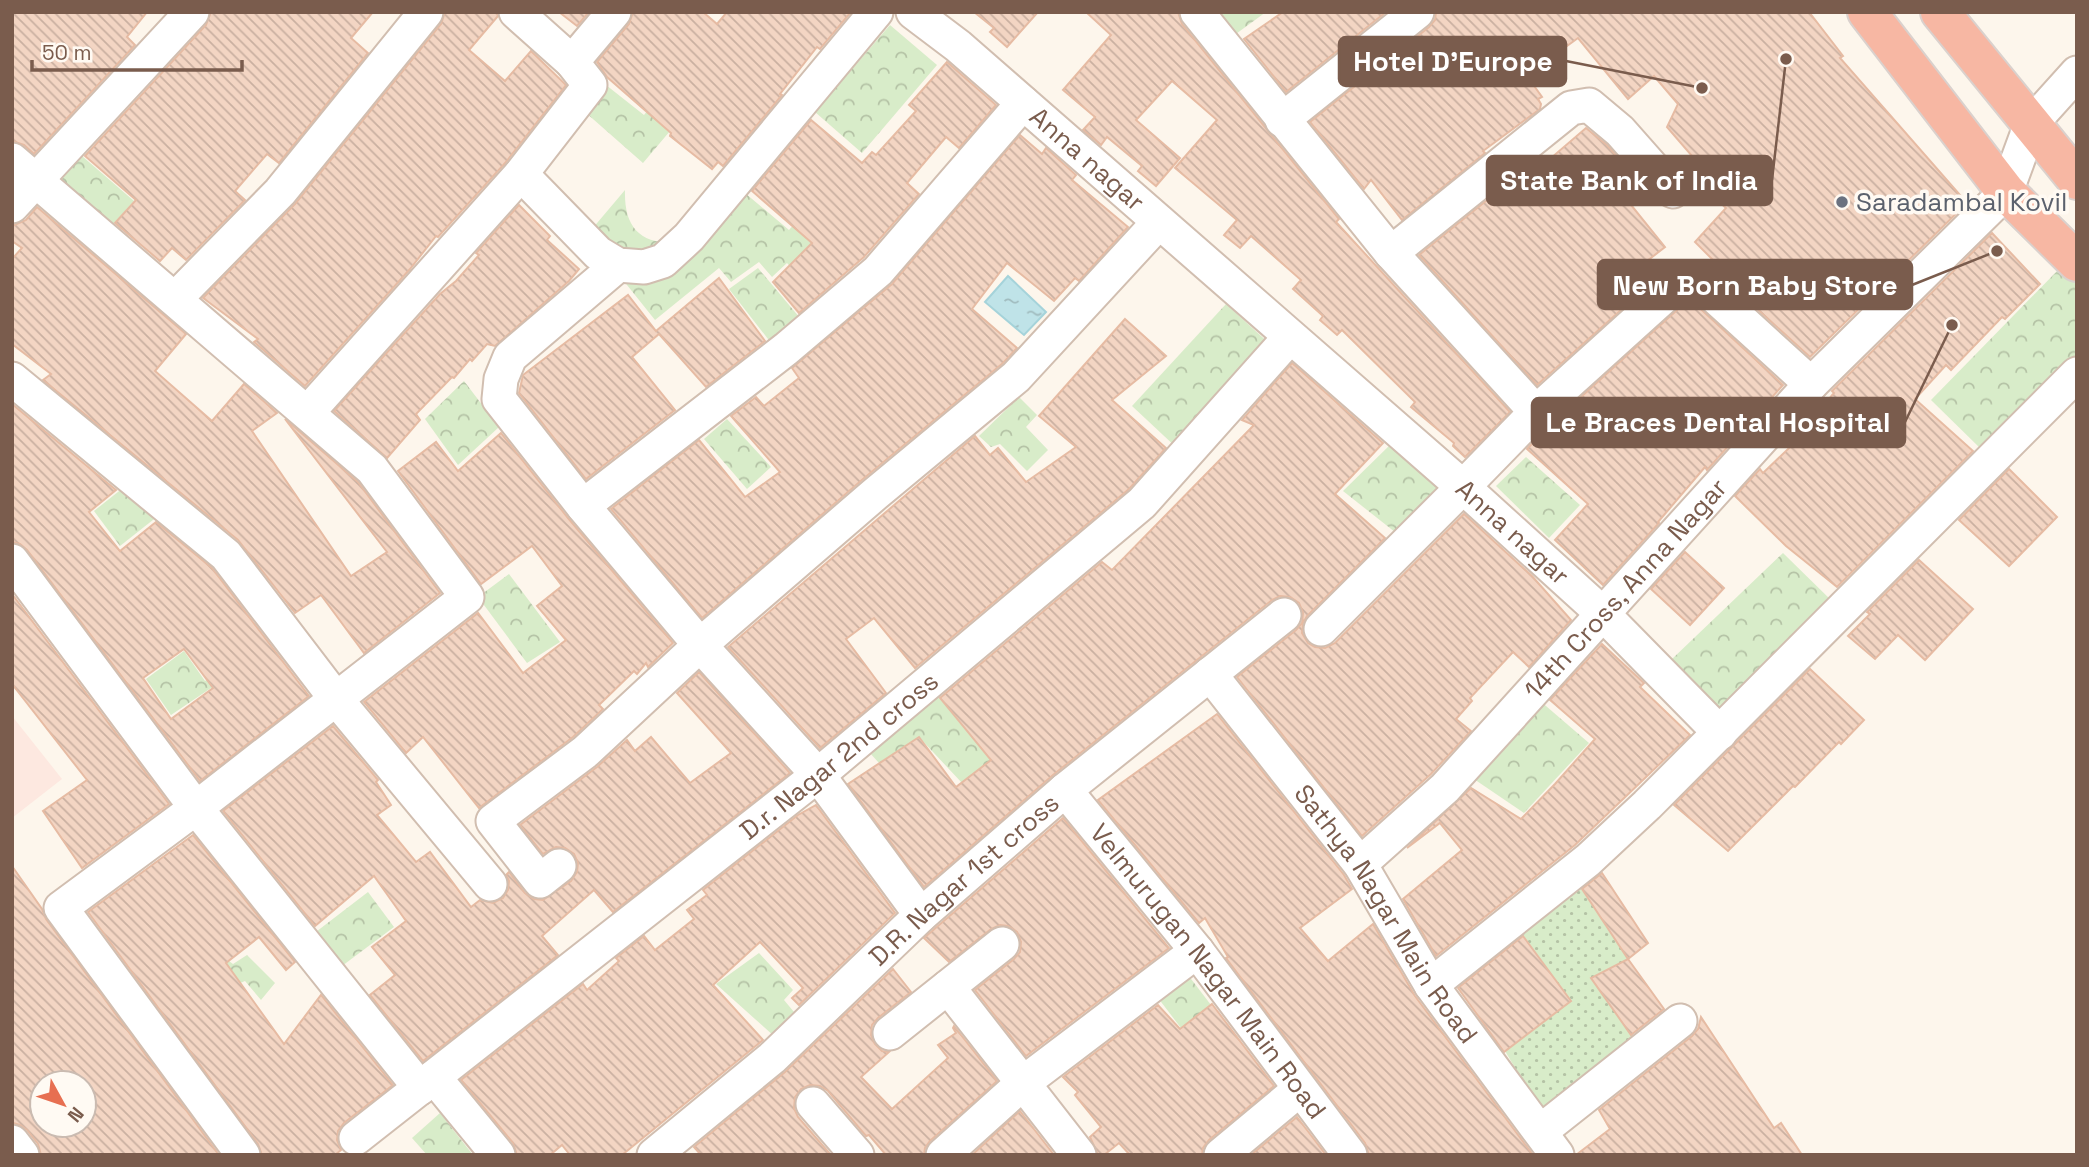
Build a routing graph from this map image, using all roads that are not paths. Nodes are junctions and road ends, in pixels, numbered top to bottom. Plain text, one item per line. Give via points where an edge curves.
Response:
1 (192, 12) edge
2 (426, 12) edge
3 (516, 12) edge
4 (614, 12) edge
5 (876, 12) edge
6 (913, 12) edge
7 (1197, 12) edge
8 (1417, 12) edge
9 (1867, 12) edge
10 (1940, 12) edge
11 (572, 62) junction
12 (2077, 73) edge
13 (1023, 103) junction
14 (1282, 120) junction
15 (2031, 124) junction
16 (24, 171) edge
17 (521, 174) junction
18 (2077, 180) edge
19 (1673, 191) dead end
20 (2006, 192) junction
21 (12, 206) edge
22 (1159, 222) junction
23 (1391, 253) junction
24 (2077, 262) edge
25 (618, 265) junction
26 (175, 299) junction
27 (1290, 337) junction
28 (2077, 374) edge
29 (12, 379) edge
30 (1811, 384) junction
31 (308, 412) junction
32 (1536, 412) junction
33 (1463, 487) junction
34 (583, 506) junction
35 (12, 561) edge
36 (1602, 613) junction
37 (1284, 615) dead end
38 (1321, 629) dead end
39 (700, 645) junction
40 (1210, 674) junction
41 (335, 699) junction
42 (1720, 733) junction
43 (818, 775) junction
44 (1065, 790) junction
45 (196, 808) junction
46 (1360, 864) junction
47 (559, 866) dead end
48 (490, 884) dead end
49 (921, 915) junction
50 (1002, 944) dead end
51 (1197, 951) junction
52 (1432, 985) junction
53 (948, 987) junction
54 (1680, 1021) dead end
55 (890, 1033) dead end
56 (427, 1082) junction
57 (1023, 1083) junction
58 (1300, 1089) junction
59 (813, 1104) dead end
60 (356, 1138) dead end
61 (12, 1142) edge
62 (1549, 1143) edge
63 (22, 1155) edge
64 (243, 1155) edge
65 (498, 1155) edge
66 (654, 1155) edge
67 (857, 1155) edge
68 (943, 1155) edge
69 (1079, 1155) edge
70 (1221, 1155) edge
71 (1350, 1155) edge

1 - 16 street
2 - 26 street via 280,192
3 - 11 street
4 - 11 street
5 - 25 street via 675,252 644,267
6 - 13 street, Anna nagar
7 - 14 street
8 - 14 street
9 - 20 highway
10 - 15 highway
11 - 17 street via 590,85
12 - 15 street
13 - 22 street, Anna nagar
13 - 34 street via 878,271 786,349
14 - 23 street
15 - 18 highway
15 - 20 street
16 - 21 street
16 - 26 street
17 - 25 street via 598,253
17 - 31 street
19 - 23 street via 1620,131 1590,105 1571,107
20 - 24 highway
20 - 30 street, 14th Cross, Anna Nagar
22 - 27 street, Anna nagar
22 - 39 street via 1016,377
23 - 32 street
25 - 34 street via 510,358 501,379 499,399
26 - 31 street
27 - 33 street, Anna nagar
27 - 43 street, D.r. Nagar 2nd cross via 1142,503
28 - 42 street
29 - 41 street via 226,555
30 - 32 street via 1699,282 1680,282
30 - 36 street, 14th Cross, Anna Nagar
31 - 41 street via 372,468 467,597
32 - 33 street
33 - 36 street, Anna nagar
33 - 38 street
34 - 39 street
35 - 45 street
36 - 42 street, Anna nagar
36 - 46 street, 14th Cross, Anna Nagar via 1445,789
37 - 40 street, D.R. Nagar 1st cross
39 - 43 street
39 - 47 street via 585,752 493,821 540,881
40 - 44 street, D.R. Nagar 1st cross
40 - 46 street, Sathya Nagar Main Road
41 - 45 street
41 - 48 street
42 - 52 street via 1594,854
43 - 49 street
43 - 56 street, D.r. Nagar 2nd cross
44 - 49 street, D.R. Nagar 1st cross
44 - 51 street, Velmurugan Nagar Main Road
45 - 56 street
45 - 64 street via 61,908
46 - 52 street, Sathya Nagar Main Road
49 - 66 street, D.R. Nagar 1st cross via 772,1058
50 - 53 street
51 - 57 street
51 - 58 street, Velmurugan Nagar Main Road
52 - 62 street, Sathya Nagar Main Road
53 - 55 street
53 - 57 street
54 - 62 street
56 - 60 street, D.r. Nagar 2nd cross
56 - 65 street
57 - 68 street
57 - 69 street
58 - 70 street
58 - 71 street, Velmurugan Nagar Main Road
59 - 67 street
61 - 63 street

